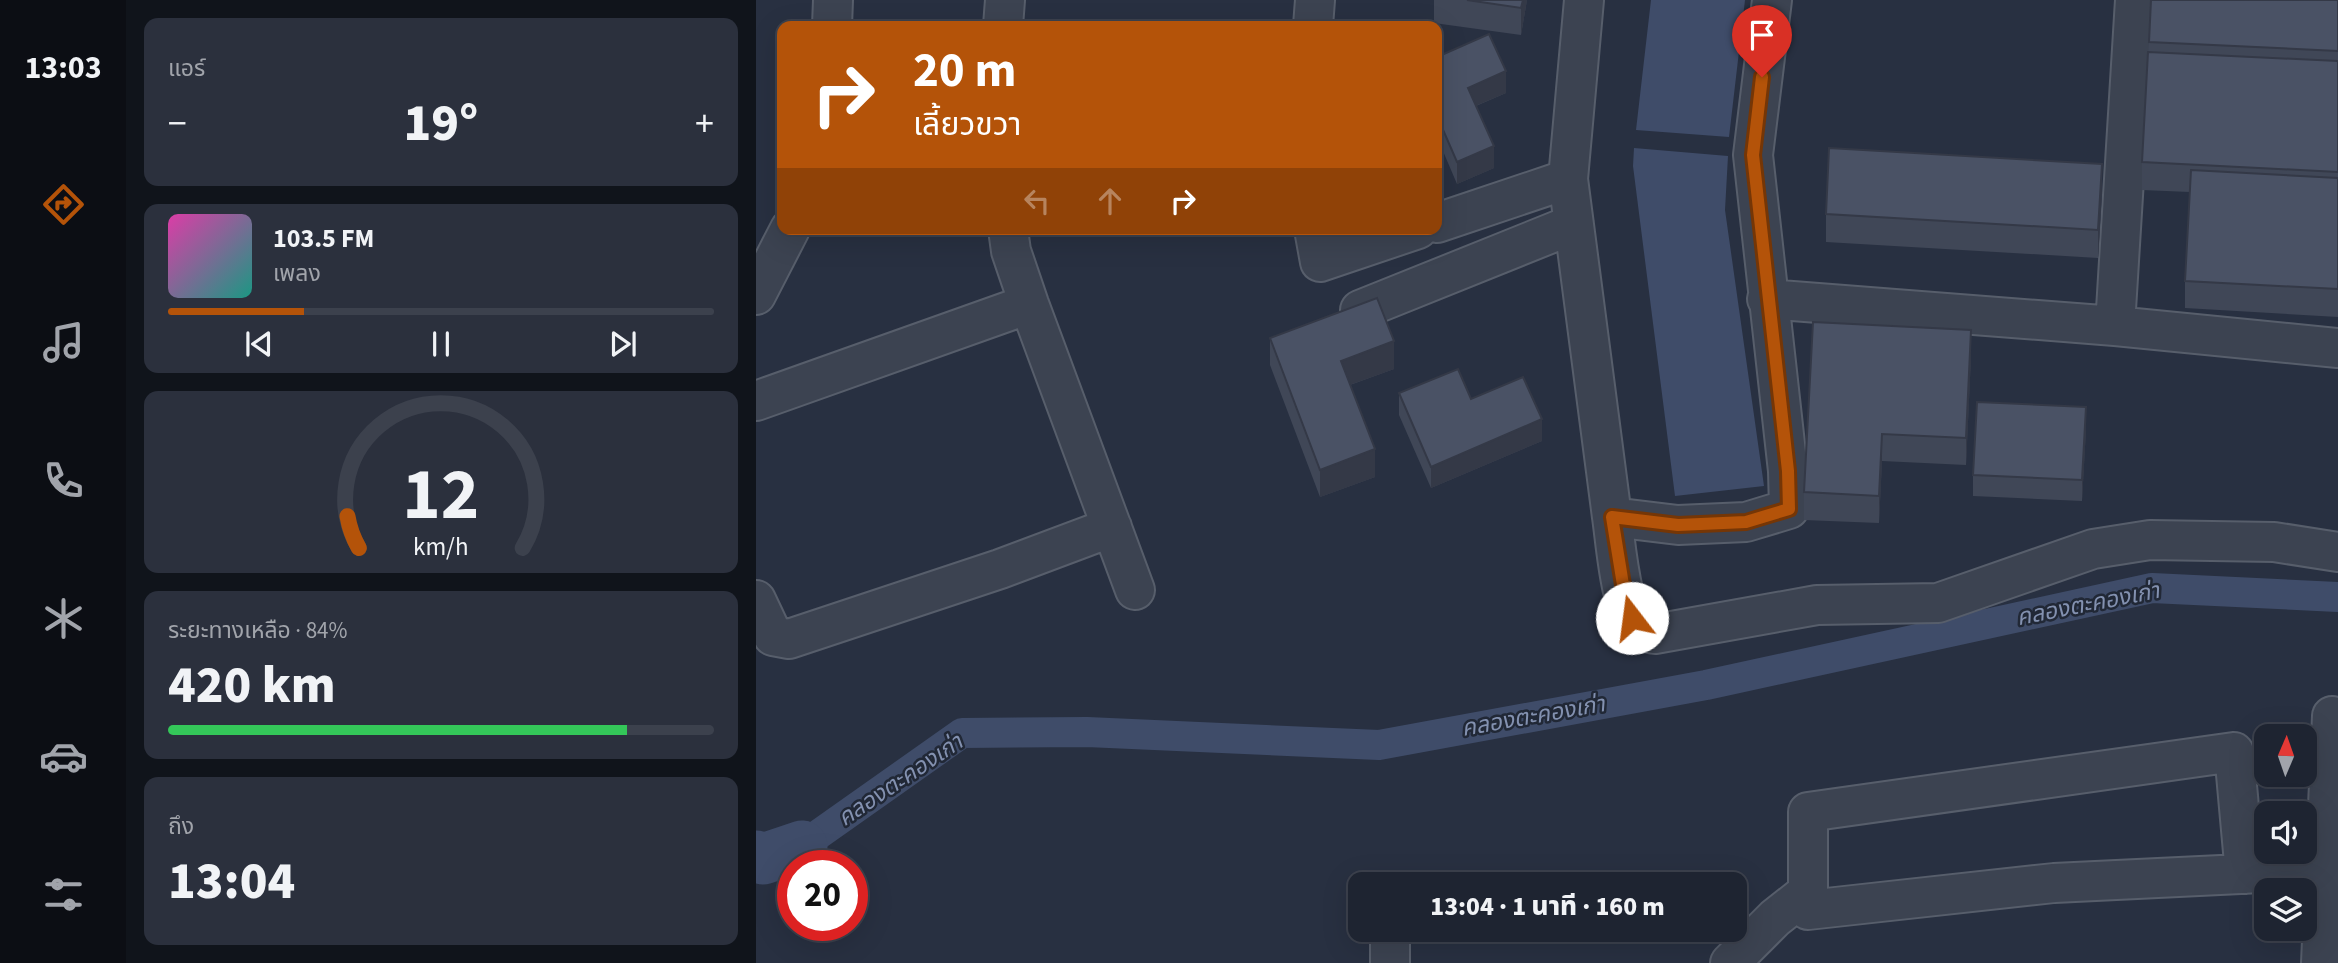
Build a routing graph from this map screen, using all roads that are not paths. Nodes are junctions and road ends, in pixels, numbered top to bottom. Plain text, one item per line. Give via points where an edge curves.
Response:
1 (833, 0) edge
2 (1005, 0) edge
3 (1315, 0) edge
4 (1584, 0) edge
5 (1772, 0) edge
6 (2136, 0) edge
7 (832, 21) edge
8 (1003, 21) edge
9 (1313, 21) edge
10 (1568, 179) junction
11 (1442, 221) edge
12 (1574, 224) junction
13 (787, 235) edge
14 (1010, 235) edge
15 (1315, 235) edge
16 (1400, 235) edge
17 (756, 295) edge
18 (1767, 299) junction
19 (1029, 304) junction
20 (1360, 310) edge
21 (2115, 326) junction
22 (2338, 348) edge
23 (756, 401) edge
24 (1612, 517) junction
25 (1112, 527) junction
26 (2338, 552) edge
27 (1135, 590) dead end
28 (756, 600) edge
29 (2332, 716) dead end
30 (2330, 851) edge
31 (2245, 874) junction
32 (1808, 892) junction
33 (1390, 942) edge
34 (1390, 963) edge
35 (1730, 963) edge
36 (2320, 963) edge

1 - 7 street
2 - 8 street
3 - 9 street
4 - 10 street
5 - 18 street via 1753,155
6 - 21 street
10 - 11 street
10 - 12 street
12 - 20 street
12 - 24 street
13 - 17 street
14 - 19 street
15 - 16 street via 1320,262
18 - 21 street
18 - 24 street via 1789,509 1732,523 1678,525
19 - 23 street
19 - 25 street
21 - 22 street
24 - 26 street via 1632,618 1640,629 1655,634 1816,605 1948,601 2093,549 2120,544 2261,542
25 - 27 street
25 - 28 street via 789,639 773,636
29 - 30 street
30 - 31 street
30 - 36 street
31 - 32 street via 2054,883 1808,911
31 - 32 street via 2234,752 1808,812
32 - 35 street
33 - 34 street

